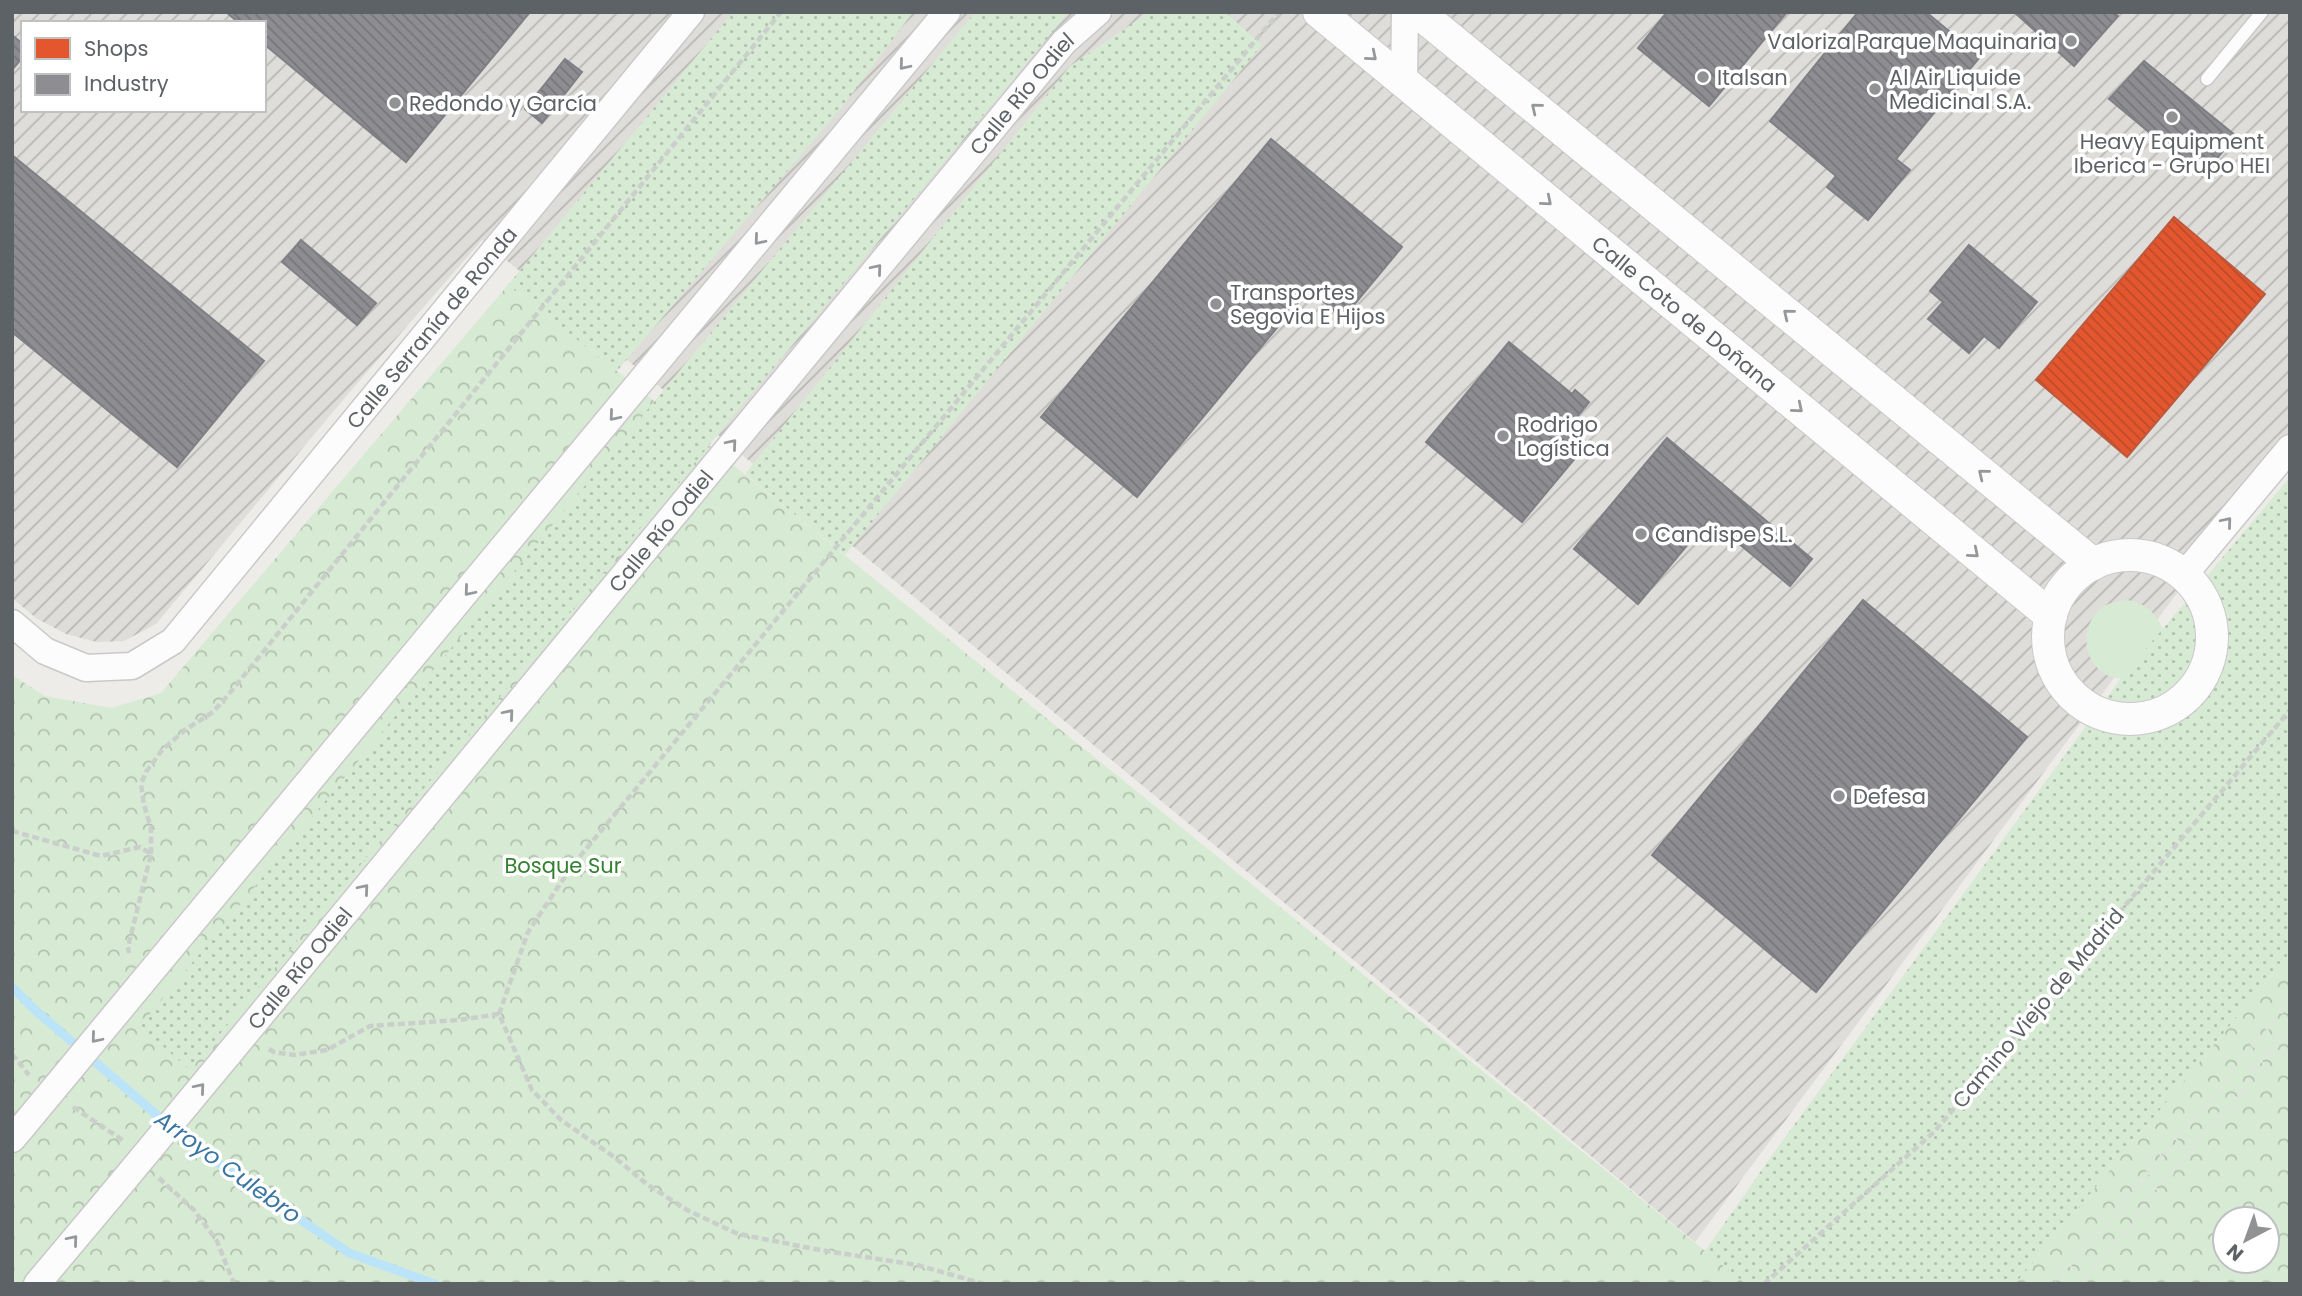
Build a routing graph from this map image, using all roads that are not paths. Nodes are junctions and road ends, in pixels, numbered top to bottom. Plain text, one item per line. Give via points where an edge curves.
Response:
1 (691, 12) edge
2 (947, 12) edge
3 (1098, 12) edge
4 (1319, 12) edge
5 (1405, 12) edge
6 (1418, 12) edge
7 (2262, 12) edge
8 (2207, 79) dead end
9 (1404, 83) junction
10 (2290, 448) edge
11 (2093, 564) junction
12 (2184, 575) junction
13 (2051, 616) junction
14 (12, 623) edge
15 (18, 1132) edge
16 (37, 1284) edge

1 - 14 street, Calle Serranía de Ronda via 173,641 132,666 86,668 45,650
2 -> 15 street, bridge
16 -> 3 street, Calle Río Odiel, bridge via 1064,43
4 -> 9 street, Calle Coto de Doñana
5 - 9 street
11 -> 6 street
7 - 8 lane
9 -> 13 street, Calle Coto de Doñana
12 -> 10 street
11 - 12 street via 2134,555 2161,561
11 - 13 street via 2074,577
12 - 13 street via 2207,607 2211,652 2203,676 2189,695 2147,718 2122,719 2095,711 2072,695 2051,657

